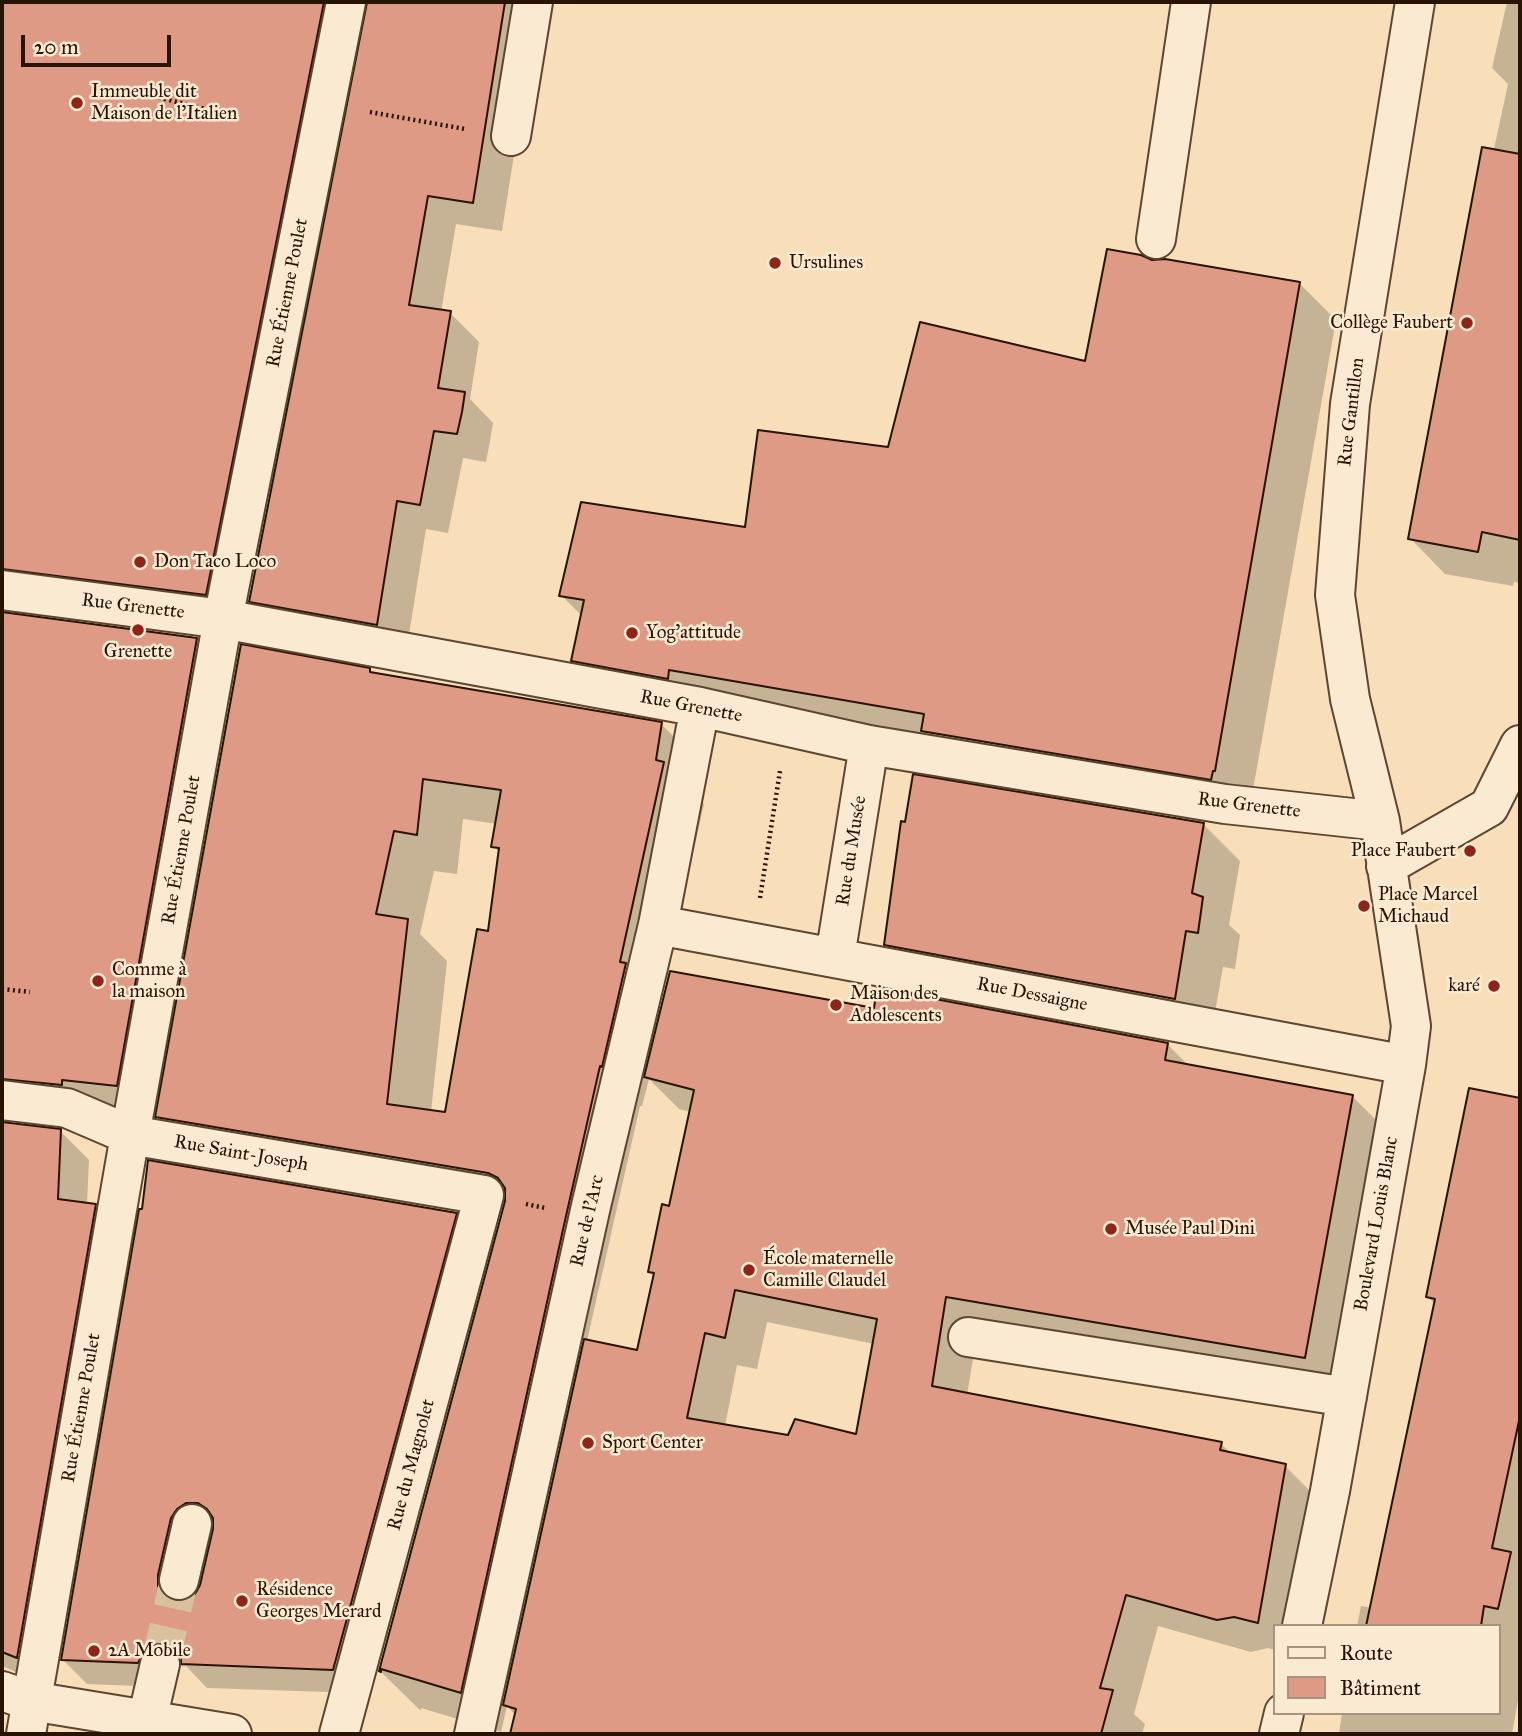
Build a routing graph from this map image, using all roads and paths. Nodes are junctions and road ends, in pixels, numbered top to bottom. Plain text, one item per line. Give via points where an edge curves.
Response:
1 (346, 2) edge
2 (533, 2) edge
3 (1415, 2) edge
4 (1189, 14) edge
5 (148, 95) dead end
6 (214, 111) dead end
7 (405, 118) dead end
8 (425, 122) dead end
9 (511, 136) dead end
10 (1156, 239) dead end
11 (2, 590) edge
12 (223, 619) junction
13 (700, 707) junction
14 (869, 745) junction
15 (1520, 745) edge
16 (781, 764) dead end
17 (1380, 821) junction
18 (1386, 866) junction
19 (760, 899) dead end
20 (658, 925) junction
21 (835, 957) junction
22 (2, 989) edge
23 (30, 992) dead end
24 (1406, 1065) junction
25 (2, 1100) edge
26 (131, 1135) junction
27 (484, 1195) joint
28 (525, 1204) dead end
29 (552, 1209) dead end
30 (968, 1337) dead end
31 (1347, 1397) junction
32 (192, 1524) dead end
33 (179, 1580) tunnel mouth
34 (1302, 1624) edge
35 (160, 1664) tunnel mouth
36 (20, 1709) edge
37 (1283, 1715) edge
38 (147, 1720) junction
39 (232, 1734) edge
40 (340, 1734) edge
41 (474, 1734) edge
42 (1279, 1734) edge

1 - 12 street, Rue Étienne Poulet
2 - 9 street
3 - 17 street, Rue Gantillon via 1350,404 1335,595 1350,699
4 - 10 street
5 - 6 path
7 - 8 path
11 - 12 street, Rue Grenette
12 - 13 street, Rue Grenette
12 - 26 street, Rue Étienne Poulet
13 - 14 street, Rue Grenette
13 - 20 street, Rue de l'Arc
14 - 17 street, Rue Grenette via 1225,804
14 - 21 street, Rue du Musée
15 - 18 street via 1489,807
16 - 19 path
17 - 18 street, Boulevard Louis Blanc
18 - 24 street, Boulevard Louis Blanc via 1411,1026
20 - 21 street, Rue Dessaigne
20 - 41 street, Rue de l'Arc
21 - 24 street, Rue Dessaigne
22 - 23 path
24 - 31 street, Boulevard Louis Blanc
25 - 26 street, Rue Saint-Joseph via 67,1108
26 - 27 street, Rue Saint-Joseph
26 - 36 street, Rue Étienne Poulet
27 - 40 street, Rue du Magnolet
28 - 29 path
30 - 31 street
31 - 34 street, Boulevard Louis Blanc
32 - 33 street
35 - 38 street
36 - 38 street
37 - 42 street
38 - 39 street

